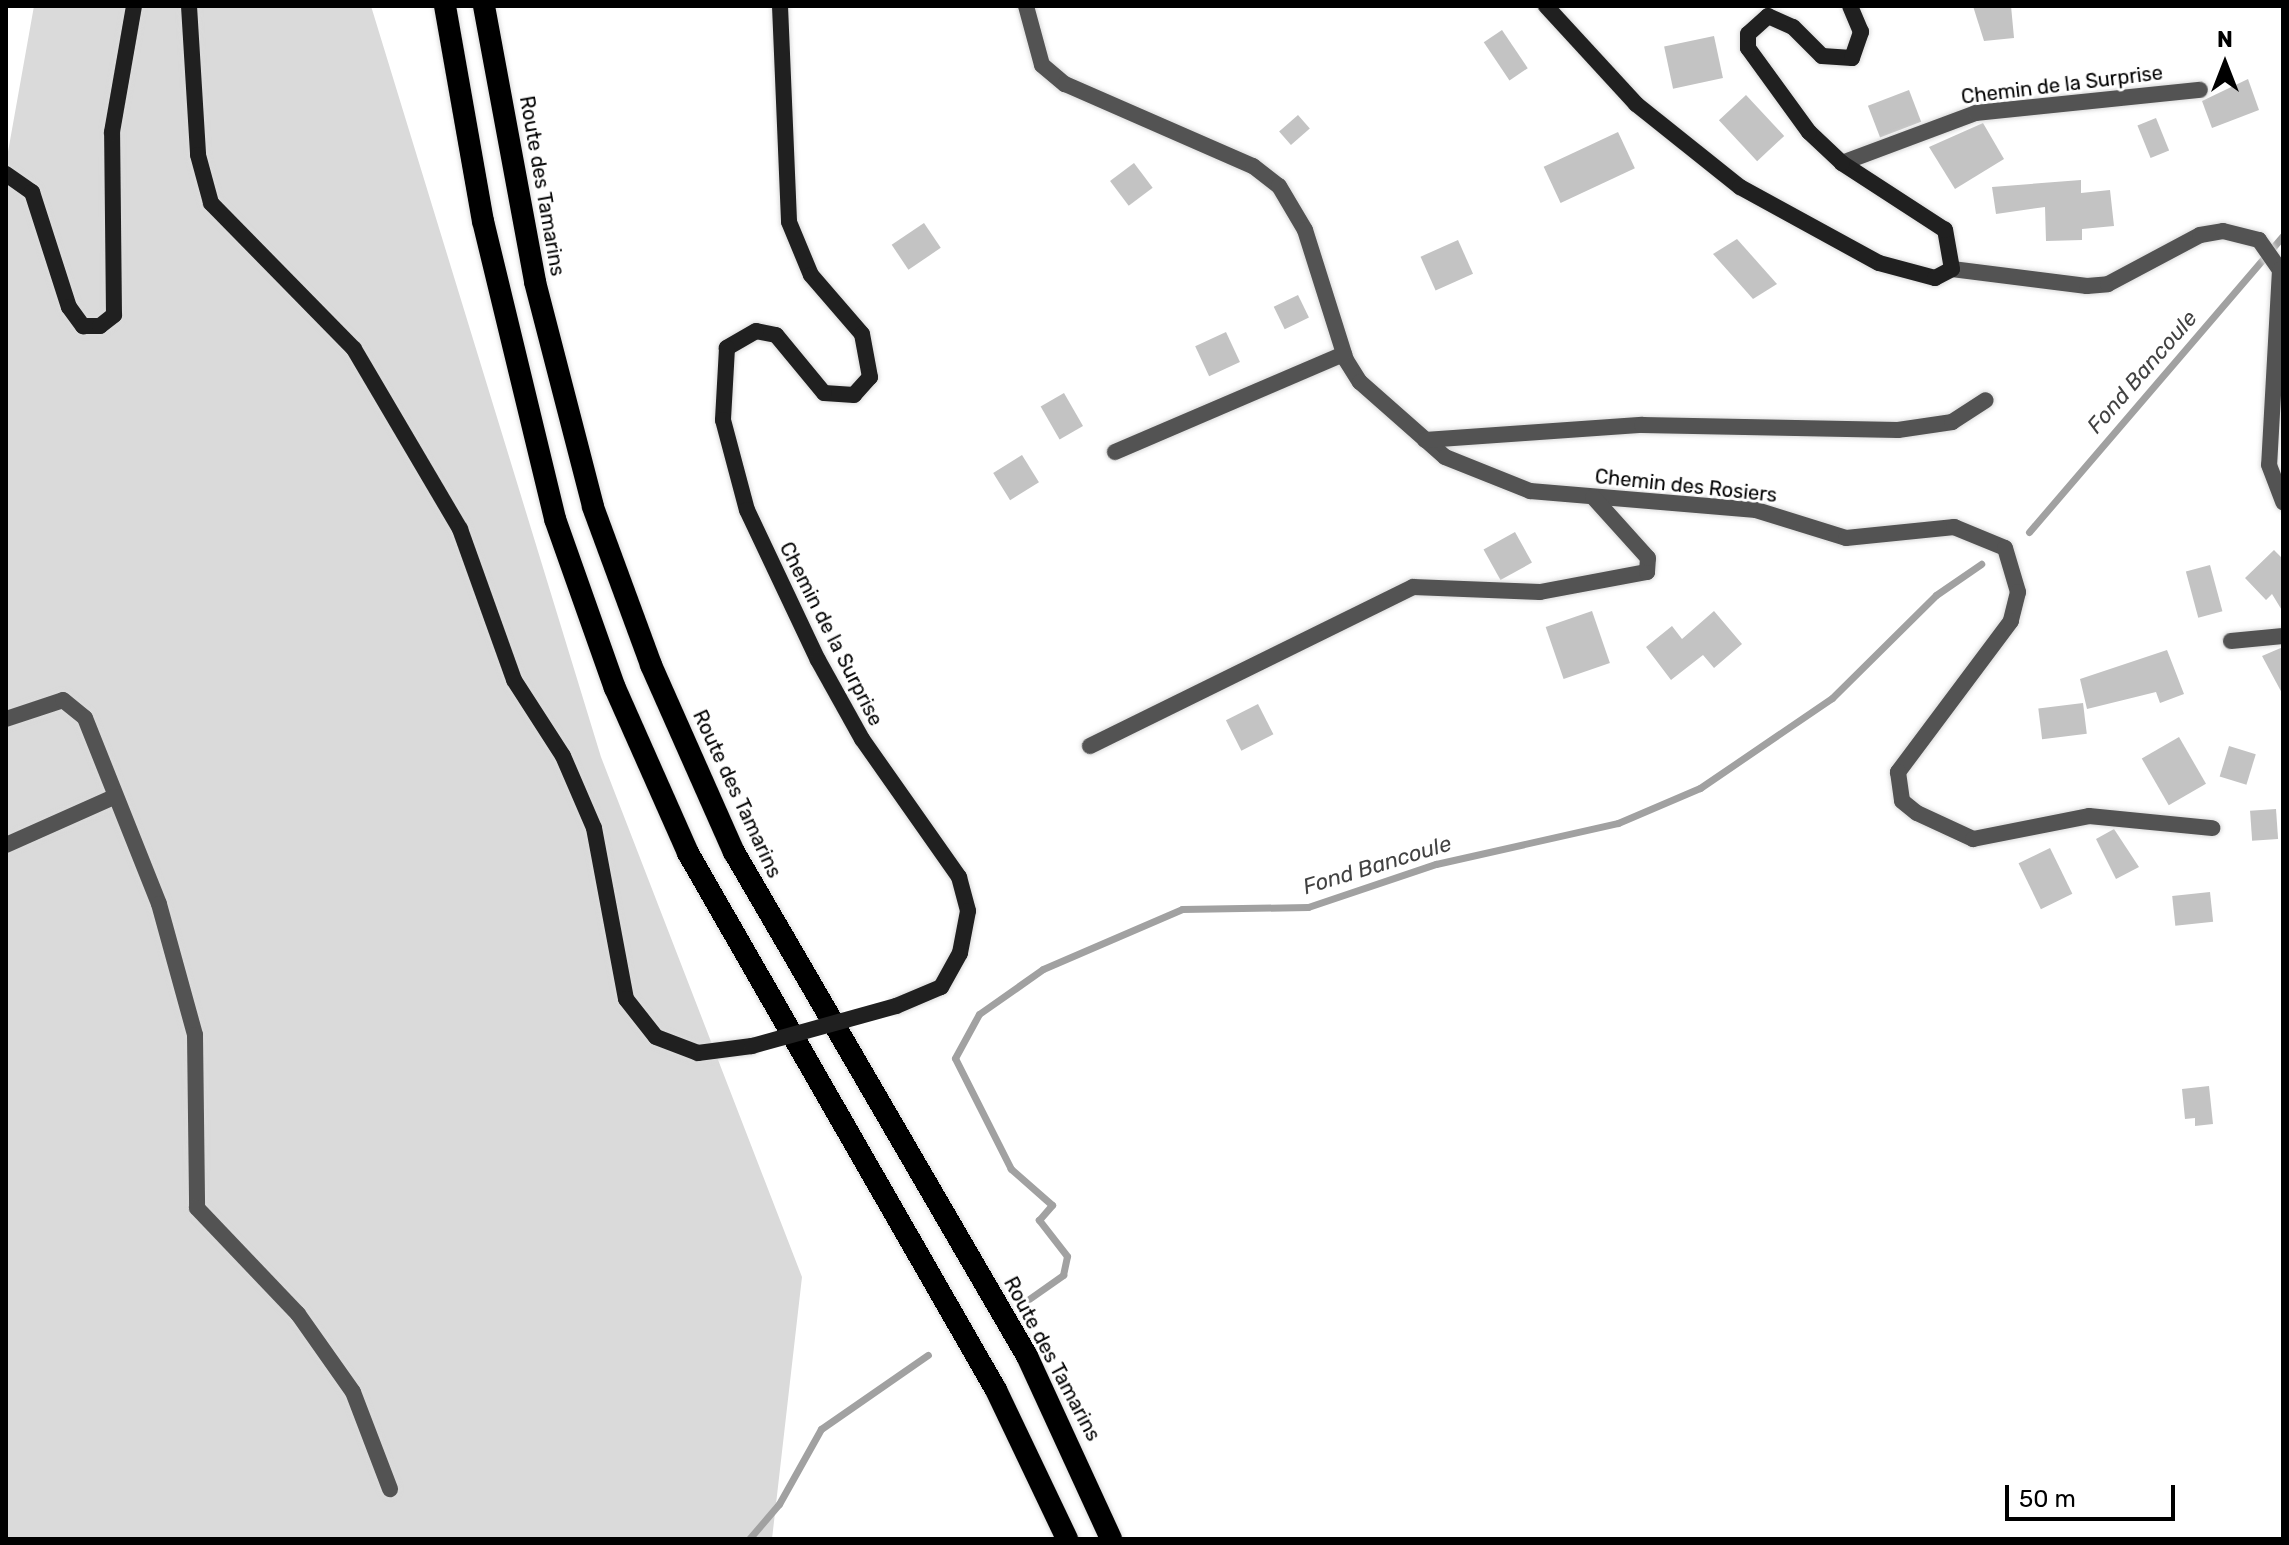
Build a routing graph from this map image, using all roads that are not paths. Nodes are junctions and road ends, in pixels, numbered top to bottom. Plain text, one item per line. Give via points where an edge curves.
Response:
1 (134, 6) edge
2 (189, 6) edge
3 (445, 6) edge
4 (484, 6) edge
5 (780, 6) edge
6 (1026, 6) edge
7 (1546, 6) edge
8 (1850, 6) edge
9 (2200, 90) dead end
10 (1842, 163) junction
11 (6, 174) edge
12 (1952, 269) junction
13 (1344, 354) junction
14 (1986, 400) dead end
15 (1425, 440) junction
16 (1115, 452) dead end
17 (1593, 497) junction
18 (2283, 502) edge
19 (2283, 636) edge
20 (2231, 641) dead end
21 (6, 719) edge
22 (1090, 746) dead end
23 (114, 797) junction
24 (2212, 828) dead end
25 (6, 845) edge
26 (390, 1489) dead end
27 (1067, 1539) edge
28 (1111, 1539) edge

1 - 11 main road via 111,147 114,315 100,326 83,326 69,307 32,192
2 - 5 main road, Chemin de la Surprise, bridge via 198,155 211,203 354,349 460,529 514,680 563,756 594,828 626,999 656,1037 698,1053 752,1046 896,1006 941,987 960,953 968,911 959,877 862,739 818,660 747,510 723,420 727,348 756,331 776,335 824,393 854,395 870,377 862,334 811,275 789,222
3 - 27 highway via 483,221 555,519 615,688 688,853 996,1390
4 - 28 highway, Route des Tamarins via 538,297 593,507 651,665 734,852 1027,1356
6 - 13 street, Chemin des Rosiers via 1042,65 1065,84 1253,166 1279,186 1305,230
7 - 12 main road via 1628,96 1740,187 1910,275 1935,278
8 - 10 main road via 1861,32 1852,58 1822,56 1780,18 1756,21 1748,34 1753,62
9 - 10 street, Chemin de la Surprise via 1976,113
10 - 12 main road via 1945,230
12 - 18 street via 2087,286 2108,284 2200,235 2241,232 2259,240 2280,270 2269,465
13 - 15 street, Chemin des Rosiers via 1360,382
13 - 16 street
14 - 15 street via 1952,422 1898,430 1642,425
15 - 17 street, Chemin des Rosiers via 1490,478 1530,491
17 - 22 street via 1648,558 1647,572 1540,592 1413,587
17 - 24 street, Chemin des Rosiers via 1756,510 1846,538 1901,527 1984,535 2005,548 2015,567 2011,621 1906,756 1897,780 1902,801 1973,839 2089,816
19 - 20 street
21 - 23 street via 45,702 75,705
23 - 25 street
23 - 26 street via 159,904 195,1035 197,1208 298,1314 353,1392

